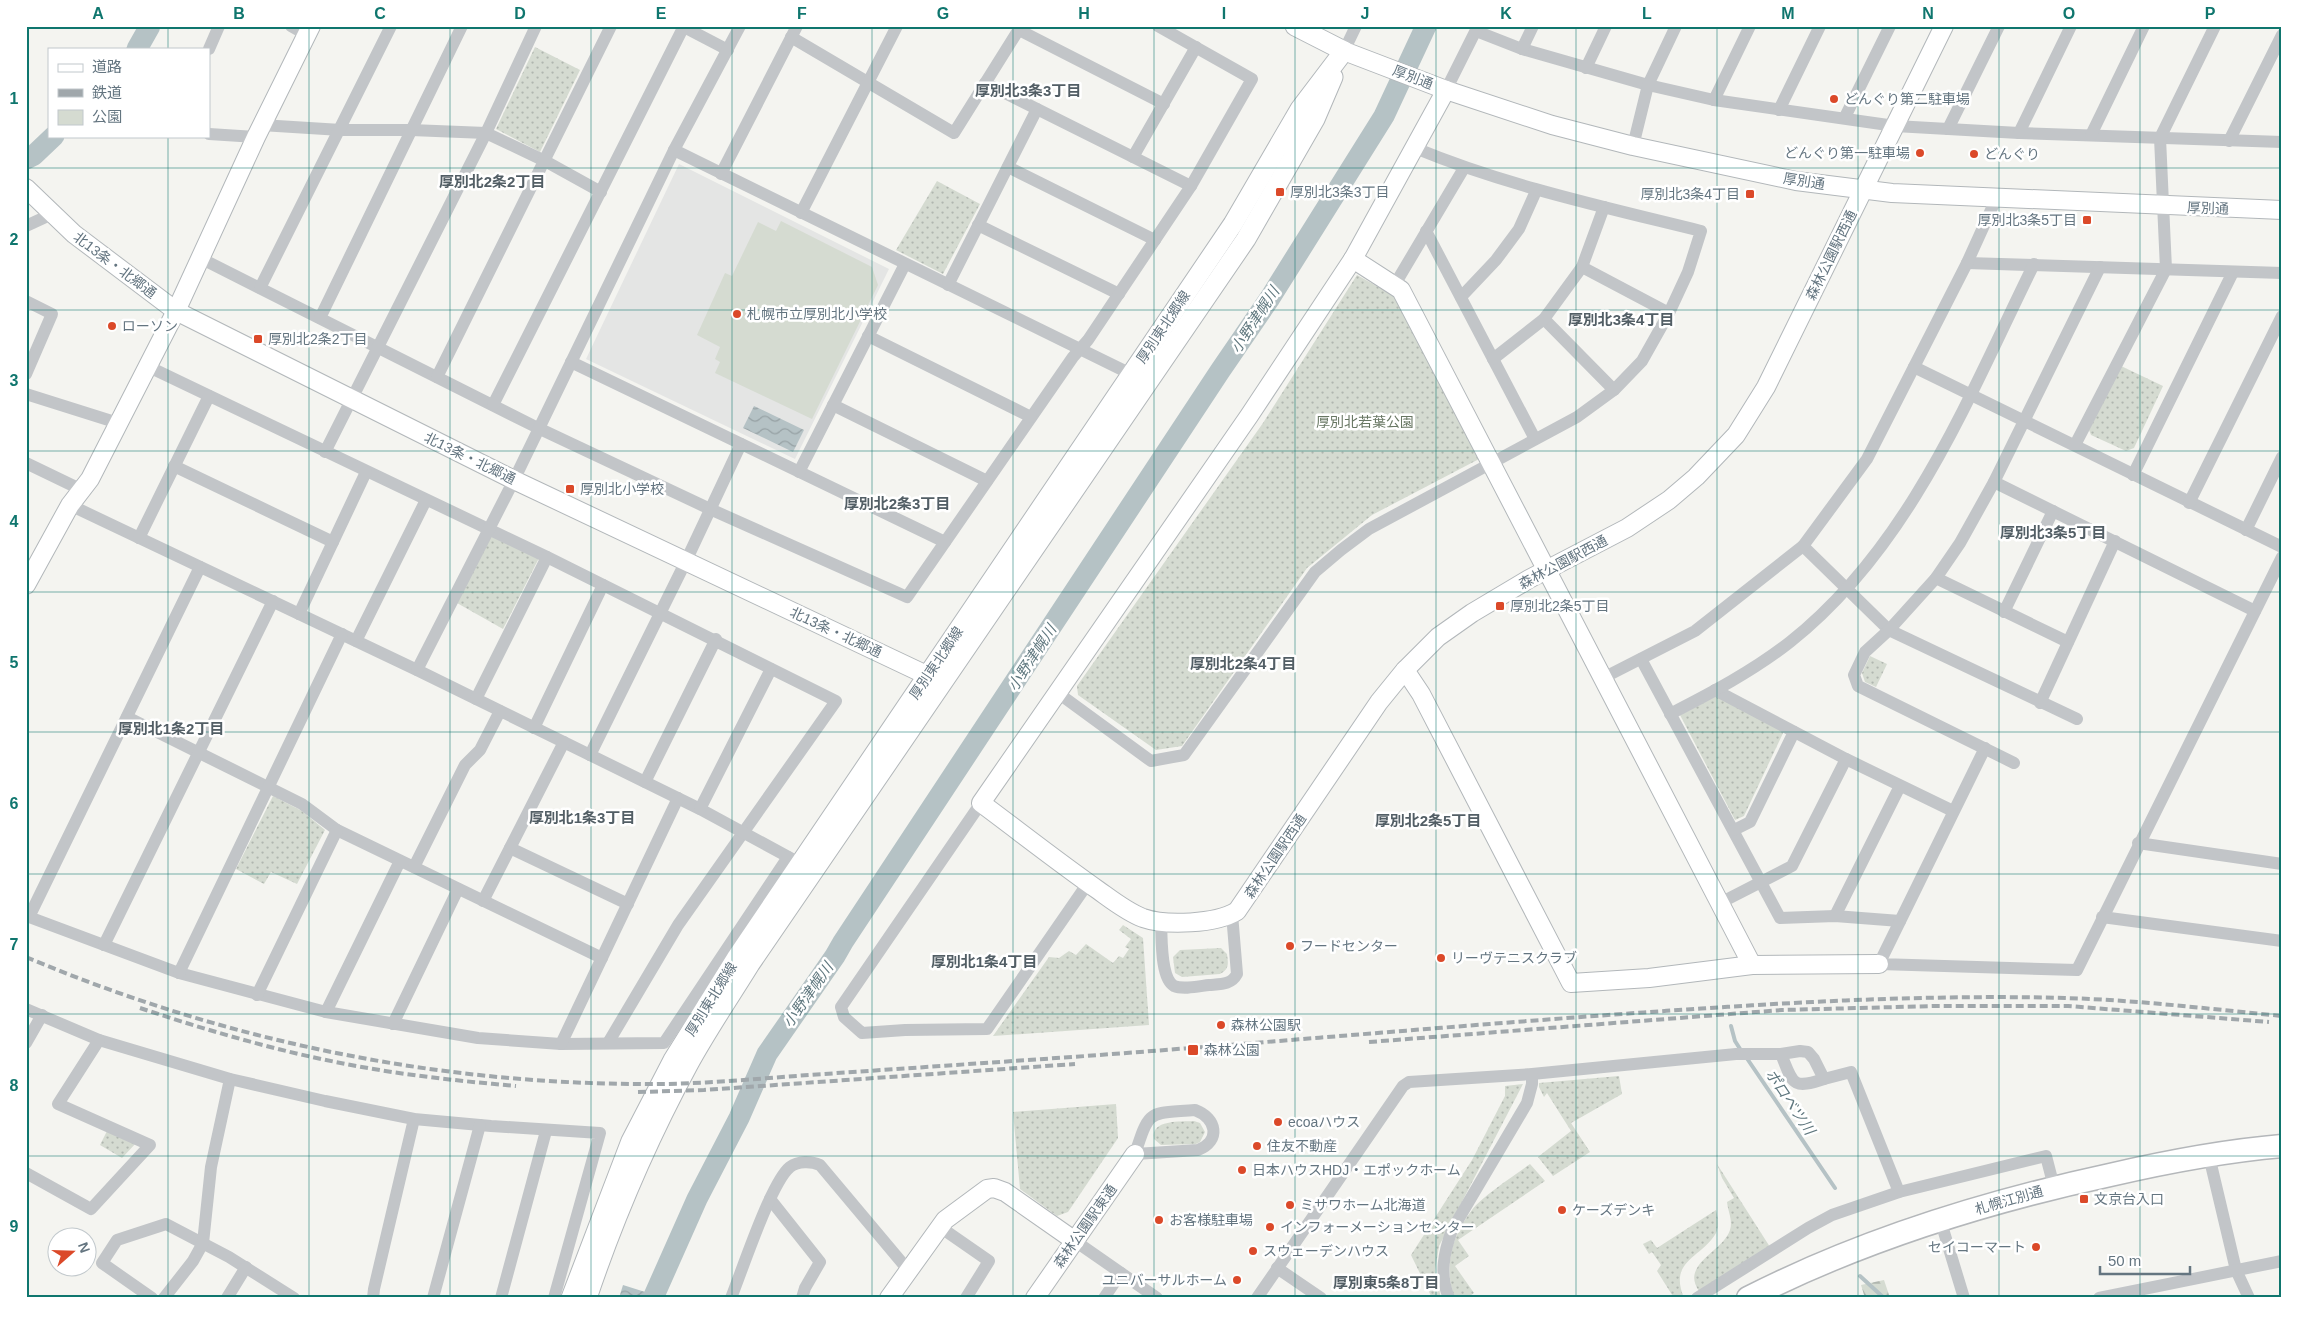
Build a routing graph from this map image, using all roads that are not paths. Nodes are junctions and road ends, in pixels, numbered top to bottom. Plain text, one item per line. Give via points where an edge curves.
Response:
1 (219, 26) edge
2 (291, 26) edge
3 (391, 26) edge
4 (462, 26) edge
5 (536, 26) edge
6 (611, 26) edge
7 (740, 26) edge
8 (897, 26) edge
9 (1158, 26) edge
10 (1295, 26) edge
11 (1356, 26) edge
12 (1533, 26) edge
13 (1606, 26) edge
14 (1676, 26) edge
15 (1750, 26) edge
16 (1820, 26) edge
17 (1890, 26) edge
18 (1944, 26) edge
19 (1999, 26) edge
20 (2072, 26) edge
21 (2144, 26) edge
22 (2215, 26) edge
23 (683, 27) edge
24 (1020, 28) edge
25 (1477, 29) edge
26 (309, 31) edge
27 (794, 32) edge
28 (2282, 36) edge
29 (209, 48) edge
30 (1196, 48) junction
31 (1522, 49) junction
32 (728, 50) junction
33 (1344, 51) junction
34 (1586, 68) junction
35 (868, 82) junction
36 (985, 83) junction
37 (1648, 85) junction
38 (1446, 90) junction
39 (1714, 100) junction
40 (1164, 104) junction
41 (1037, 109) junction
42 (1779, 110) junction
43 (1845, 117) junction
44 (1895, 126) junction
45 (1948, 129) junction
46 (341, 130) junction
47 (412, 130) junction
48 (258, 131) junction
49 (486, 133) junction
50 (2019, 133) junction
51 (210, 134) edge
52 (2091, 135) junction
53 (2160, 138) junction
54 (2229, 141) junction
55 (2282, 142) edge
56 (1633, 146) junction
57 (1415, 148) junction
58 (674, 150) junction
59 (1133, 157) junction
60 (545, 161) junction
61 (1008, 167) junction
62 (1464, 168) junction
63 (721, 174) junction
64 (1191, 186) junction
65 (1862, 190) junction
66 (1536, 191) junction
67 (601, 192) junction
68 (31, 193) edge
69 (1996, 199) junction
70 (2163, 206) junction
71 (1604, 207) junction
72 (2282, 210) edge
73 (801, 213) junction
74 (52, 214) junction
75 (978, 225) junction
76 (26, 226) edge
77 (1426, 231) junction
78 (1155, 240) junction
79 (200, 258) junction
80 (1353, 259) junction
81 (905, 264) junction
82 (1967, 264) junction
83 (2034, 264) junction
84 (1582, 267) junction
85 (2100, 267) junction
86 (2166, 269) junction
87 (2233, 272) junction
88 (2282, 273) edge
89 (948, 285) junction
90 (1394, 286) junction
91 (260, 288) junction
92 (1119, 294) junction
93 (1461, 297) junction
94 (26, 301) edge
95 (176, 311) junction
96 (1669, 314) junction
97 (2282, 316) edge
98 (320, 318) junction
99 (1544, 319) junction
100 (868, 336) junction
101 (377, 347) junction
102 (1080, 349) junction
103 (1493, 359) junction
104 (571, 362) junction
105 (147, 366) junction
106 (1914, 367) junction
107 (26, 374) edge
108 (437, 377) junction
109 (1140, 379) junction
110 (1614, 390) junction
111 (26, 394) edge
112 (1970, 394) junction
113 (209, 396) junction
114 (351, 398) junction
115 (493, 405) junction
116 (833, 405) junction
117 (1031, 418) junction
118 (2024, 422) junction
119 (118, 423) junction
120 (538, 428) junction
121 (1535, 439) junction
122 (741, 444) junction
123 (2075, 445) junction
124 (325, 452) junction
125 (2282, 457) edge
126 (1491, 462) junction
127 (26, 463) edge
128 (174, 466) junction
129 (366, 472) junction
130 (799, 472) junction
131 (2133, 475) junction
132 (514, 480) junction
133 (987, 481) junction
134 (1994, 482) junction
135 (82, 490) junction
136 (426, 500) junction
137 (2189, 503) junction
138 (70, 505) junction
139 (710, 509) junction
140 (2053, 511) junction
141 (488, 530) junction
142 (2246, 530) junction
143 (138, 538) junction
144 (2114, 541) junction
145 (333, 542) junction
146 (945, 542) junction
147 (1803, 546) junction
148 (2282, 547) edge
149 (2282, 556) edge
150 (547, 557) junction
151 (686, 561) junction
152 (200, 567) junction
153 (1547, 570) junction
154 (1936, 578) junction
155 (26, 585) edge
156 (603, 585) junction
157 (1847, 588) junction
158 (273, 602) junction
159 (2256, 610) junction
160 (2004, 612) junction
161 (299, 614) junction
162 (659, 614) junction
163 (1889, 630) junction
164 (342, 634) junction
165 (716, 639) junction
166 (356, 641) junction
167 (2068, 642) junction
168 (1641, 659) junction
169 (771, 669) junction
170 (417, 670) junction
171 (1405, 670) junction
172 (1603, 678) junction
173 (935, 679) junction
174 (1715, 690) junction
175 (1058, 693) junction
176 (476, 699) junction
177 (2040, 702) junction
178 (500, 711) junction
179 (1670, 714) junction
180 (127, 717) junction
181 (2076, 719) dead end
182 (534, 728) junction
183 (1794, 732) junction
184 (564, 742) junction
185 (1985, 748) junction
186 (198, 753) junction
187 (590, 755) junction
188 (1846, 759) junction
189 (2014, 762) dead end
190 (645, 782) junction
191 (1900, 786) junction
192 (268, 787) junction
193 (678, 798) junction
194 (981, 803) junction
195 (700, 809) junction
196 (1953, 811) junction
197 (337, 830) junction
198 (1734, 830) junction
199 (742, 832) junction
200 (2138, 843) junction
201 (510, 848) junction
202 (795, 860) junction
203 (400, 861) junction
204 (2282, 864) edge
205 (414, 867) junction
206 (1761, 882) junction
207 (1088, 883) junction
208 (458, 889) junction
209 (483, 901) junction
210 (1720, 903) junction
211 (628, 904) junction
212 (1232, 914) junction
213 (1835, 916) junction
214 (2102, 917) junction
215 (1900, 921) junction
216 (1161, 923) junction
217 (2282, 941) edge
218 (104, 945) junction
219 (602, 958) junction
220 (1879, 964) junction
221 (1752, 965) junction
222 (179, 973) junction
223 (257, 995) junction
224 (26, 1009) edge
225 (326, 1012) junction
226 (42, 1015) junction
227 (392, 1024) junction
228 (99, 1040) junction
229 (26, 1043) edge
230 (561, 1044) junction
231 (608, 1044) junction
232 (1781, 1054) junction
233 (1532, 1074) junction
234 (230, 1079) junction
235 (1824, 1079) junction
236 (414, 1118) junction
237 (480, 1125) junction
238 (546, 1131) junction
239 (2282, 1146) edge
240 (1135, 1154) junction
241 (2209, 1156) junction
242 (26, 1173) edge
243 (2054, 1187) junction
244 (1899, 1192) junction
245 (770, 1199) junction
246 (1940, 1220) junction
247 (940, 1226) junction
248 (1075, 1241) junction
249 (203, 1243) junction
250 (2282, 1262) edge
251 (246, 1267) junction
252 (1277, 1268) junction
253 (2236, 1270) junction
254 (909, 1271) junction
255 (1121, 1273) junction
256 (152, 1298) edge
257 (164, 1298) edge
258 (227, 1298) edge
259 (294, 1298) edge
260 (374, 1298) edge
261 (433, 1298) edge
262 (501, 1298) edge
263 (554, 1298) edge
264 (571, 1298) edge
265 (586, 1298) edge
266 (732, 1298) edge
267 (802, 1298) edge
268 (889, 1298) edge
269 (966, 1298) edge
270 (1035, 1298) edge
271 (1104, 1298) edge
272 (1157, 1298) edge
273 (1257, 1298) edge
274 (1320, 1298) edge
275 (1449, 1298) edge
276 (1697, 1298) edge
277 (1748, 1298) edge
278 (1964, 1298) edge
279 (2099, 1298) edge
280 (2250, 1298) edge

1 - 29 street
2 - 26 street
3 - 46 street
4 - 47 street
5 - 49 street
6 - 60 street
7 - 32 street
8 - 35 street
9 - 30 street
10 - 33 main road
11 - 33 street
12 - 31 street
13 - 34 street
14 - 37 street
15 - 39 street
16 - 42 street
17 - 43 street
18 - 44 street, 森林公園駅西通
19 - 45 street
20 - 50 street
21 - 52 street
22 - 53 street
23 - 32 street
23 - 67 street
24 - 36 street
24 - 40 street
25 - 31 street
25 - 38 street
26 - 48 street
27 - 35 street
27 - 63 street
28 - 54 street
30 - 40 street
30 - 64 street via 1252,79
31 - 34 street
32 - 58 street
33 - 38 street, 厚別通
33 - 109 main road, 厚別東北郷線 via 1316,119 1246,239
34 - 37 street
35 - 36 street via 954,133
35 - 73 street
36 - 41 street
37 - 39 street
37 - 56 street
38 - 56 street, 厚別通 via 1552,125
38 - 57 street
39 - 42 street
40 - 59 street
41 - 59 street
41 - 61 street
42 - 43 street
43 - 44 street
44 - 45 street
44 - 65 street, 森林公園駅西通
45 - 50 street
46 - 47 street
46 - 48 street
46 - 91 street
47 - 49 street
47 - 98 street
48 - 51 street
48 - 79 street
49 - 60 street
49 - 101 street
50 - 52 street
52 - 53 street
53 - 54 street
53 - 70 street
54 - 55 street
56 - 65 street, 厚別通 via 1796,181
57 - 62 street
57 - 80 street
58 - 63 street
58 - 104 street
59 - 64 street
60 - 67 street
60 - 108 street
61 - 75 street
61 - 78 street
62 - 66 street
62 - 77 street
63 - 73 street
64 - 78 street
65 - 69 street, 厚別通
65 - 153 street, 森林公園駅西通 via 1766,387 1736,435 1669,500 1627,528
66 - 71 street
66 - 93 street via 1519,228 1496,260
67 - 115 street
68 - 74 street, 北13条・北郷通
69 - 70 street, 厚別通
69 - 82 street
70 - 72 street, 厚別通
70 - 86 street
71 - 84 street
71 - 96 street via 1701,231 1688,272
73 - 81 street
74 - 76 street
74 - 95 street, 北13条・北郷通
75 - 89 street
75 - 92 street
77 - 90 street
77 - 93 street
78 - 92 street
79 - 91 street
79 - 95 street
80 - 90 street
80 - 175 street via 1250,416
81 - 89 street
81 - 100 street
82 - 83 street
82 - 106 street
83 - 85 street
83 - 112 street
84 - 96 street
84 - 99 street
85 - 86 street
85 - 118 street
86 - 87 street
86 - 123 street
87 - 88 street
87 - 131 street
89 - 102 street
90 - 126 street via 1401,290
91 - 98 street
92 - 102 street
93 - 103 street
94 - 107 street via 52,314
95 - 105 street
95 - 114 street, 北13条・北郷通
96 - 110 street via 1642,361
97 - 137 street
98 - 101 street
99 - 103 street
99 - 110 street
100 - 116 street
100 - 117 street
101 - 108 street
101 - 114 street
102 - 109 street
102 - 117 street
103 - 121 street
104 - 120 street
104 - 122 street
105 - 113 street
105 - 119 street
106 - 112 street
106 - 147 street via 1866,459
108 - 115 street
109 - 173 main road, 厚別東北郷線
110 - 121 street via 1577,417
111 - 119 street
112 - 118 street
112 - 157 street via 1912,502 1882,547
113 - 124 street
113 - 128 street
114 - 124 street
114 - 132 street, 北13条・北郷通
115 - 120 street
116 - 130 street
116 - 133 street
117 - 133 street
118 - 123 street
118 - 134 street
119 - 135 street
120 - 132 street
120 - 139 street
121 - 126 street
122 - 130 street
122 - 139 street
123 - 131 street
124 - 129 street
125 - 142 street
126 - 153 street
126 - 175 street via 1369,529 1315,572 1184,755 1152,761
127 - 135 street
128 - 143 street
128 - 145 street
129 - 136 street
129 - 145 street
130 - 146 street
131 - 137 street
132 - 141 street
132 - 151 street, 北13条・北郷通
133 - 146 street
134 - 140 street
134 - 154 street
135 - 138 street
136 - 141 street
136 - 166 street
137 - 142 street
138 - 143 street
138 - 155 street
139 - 146 street via 907,597
139 - 151 street
140 - 144 street
140 - 160 street
141 - 150 street
141 - 170 street
142 - 148 street
143 - 152 street
144 - 159 street
144 - 167 street
145 - 161 street
147 - 157 street
147 - 168 street via 1695,631
149 - 159 street
150 - 156 street
150 - 176 street
151 - 162 street
151 - 173 street, 北13条・北郷通
152 - 158 street
152 - 180 street
153 - 171 street, 森林公園駅西通 via 1438,637
153 - 172 street
154 - 160 street
154 - 163 street
156 - 162 street
156 - 182 street
157 - 163 street
157 - 174 street via 1789,643
158 - 161 street
158 - 186 street
159 - 200 street via 2174,778
160 - 167 street
161 - 164 street
162 - 165 street
162 - 187 street
163 - 177 street
163 - 185 street via 1865,652 1854,675 1856,684
164 - 166 street
164 - 192 street
165 - 169 street
165 - 190 street
166 - 170 street
167 - 177 street
168 - 172 street
168 - 179 street
169 - 195 street
169 - 199 street via 836,701
170 - 176 street
171 - 212 street, 森林公園駅西通 via 1368,717 1244,903
171 - 221 street via 1421,694 1571,983 1649,978
172 - 210 street
173 - 202 main road, 厚別東北郷線
173 - 265 main road, 厚別東北郷線 via 688,1064 647,1147 605,1244
174 - 179 street
174 - 183 street
175 - 194 street
176 - 178 street
177 - 181 street
178 - 182 street
178 - 205 street via 480,750 465,765
179 - 198 street
180 - 186 street
180 - 218 street via 29,917
182 - 184 street
183 - 188 street
183 - 198 street via 1750,822
184 - 187 street
184 - 201 street
185 - 189 street
185 - 196 street
186 - 192 street
186 - 218 street
187 - 190 street
188 - 191 street
188 - 206 street via 1792,866
190 - 193 street
191 - 196 street
191 - 213 street
192 - 197 street via 302,804
192 - 222 street
193 - 195 street
193 - 211 street
194 - 207 street
194 - 207 street via 841,1007 844,1017 862,1033 987,1029
195 - 199 street
196 - 215 street
197 - 203 street
197 - 223 street
198 - 206 street
199 - 202 street
199 - 231 street via 678,925
200 - 204 street
200 - 214 street
201 - 209 street
201 - 211 street
202 - 231 street via 664,1043
202 - 264 main road, 厚別東北郷線 via 673,1060 631,1141
203 - 205 street
203 - 225 street
205 - 208 street
206 - 210 street
206 - 213 street via 1780,918
207 - 216 street via 1135,915
208 - 209 street
208 - 227 street
209 - 219 street
210 - 221 street
211 - 219 street
212 - 216 street via 1215,920
212 - 216 street via 1237,974 1224,984 1179,987 1170,982 1165,972
213 - 215 street
214 - 217 street
214 - 220 street via 2077,970
215 - 220 street
218 - 222 street
219 - 230 street
220 - 221 street
222 - 223 street
223 - 225 street
224 - 226 street
225 - 227 street
226 - 228 street
226 - 229 street
227 - 230 street via 478,1038
228 - 234 street
228 - 242 street via 58,1104 150,1145 91,1209
230 - 231 street
232 - 233 street via 1736,1054
232 - 235 street via 1808,1052
232 - 235 street via 1792,1079 1798,1084
233 - 252 street via 1408,1082
233 - 275 street via 1527,1103 1452,1230 1444,1252 1443,1274
234 - 236 street
234 - 249 street via 211,1167
235 - 244 street via 1851,1072
236 - 237 street
236 - 260 street
237 - 238 street
237 - 261 street
238 - 262 street
238 - 263 street via 600,1133
239 - 241 highway, 札幌江別通
240 - 240 street via 1144,1126 1153,1115 1195,1110 1211,1122 1213,1134 1211,1143 1206,1147
240 - 248 street, 森林公園駅東通
241 - 243 highway, 札幌江別通
241 - 253 street
243 - 244 street via 2046,1156
243 - 246 highway, 札幌江別通
244 - 276 street via 1832,1215
245 - 254 street via 792,1165 813,1162 820,1165
245 - 266 street
245 - 267 street via 820,1262
246 - 277 highway, 札幌江別通 via 1824,1262
246 - 278 street
247 - 248 street via 987,1189 994,1188
247 - 254 street
247 - 269 street via 989,1261
248 - 255 street
248 - 270 street, 森林公園駅東通
249 - 251 street
249 - 256 street via 166,1224 117,1240 102,1263
249 - 257 street via 194,1261
250 - 253 street
251 - 258 street
251 - 259 street
252 - 273 street
252 - 274 street
253 - 279 street
253 - 280 street
254 - 268 street
255 - 271 street
255 - 272 street

